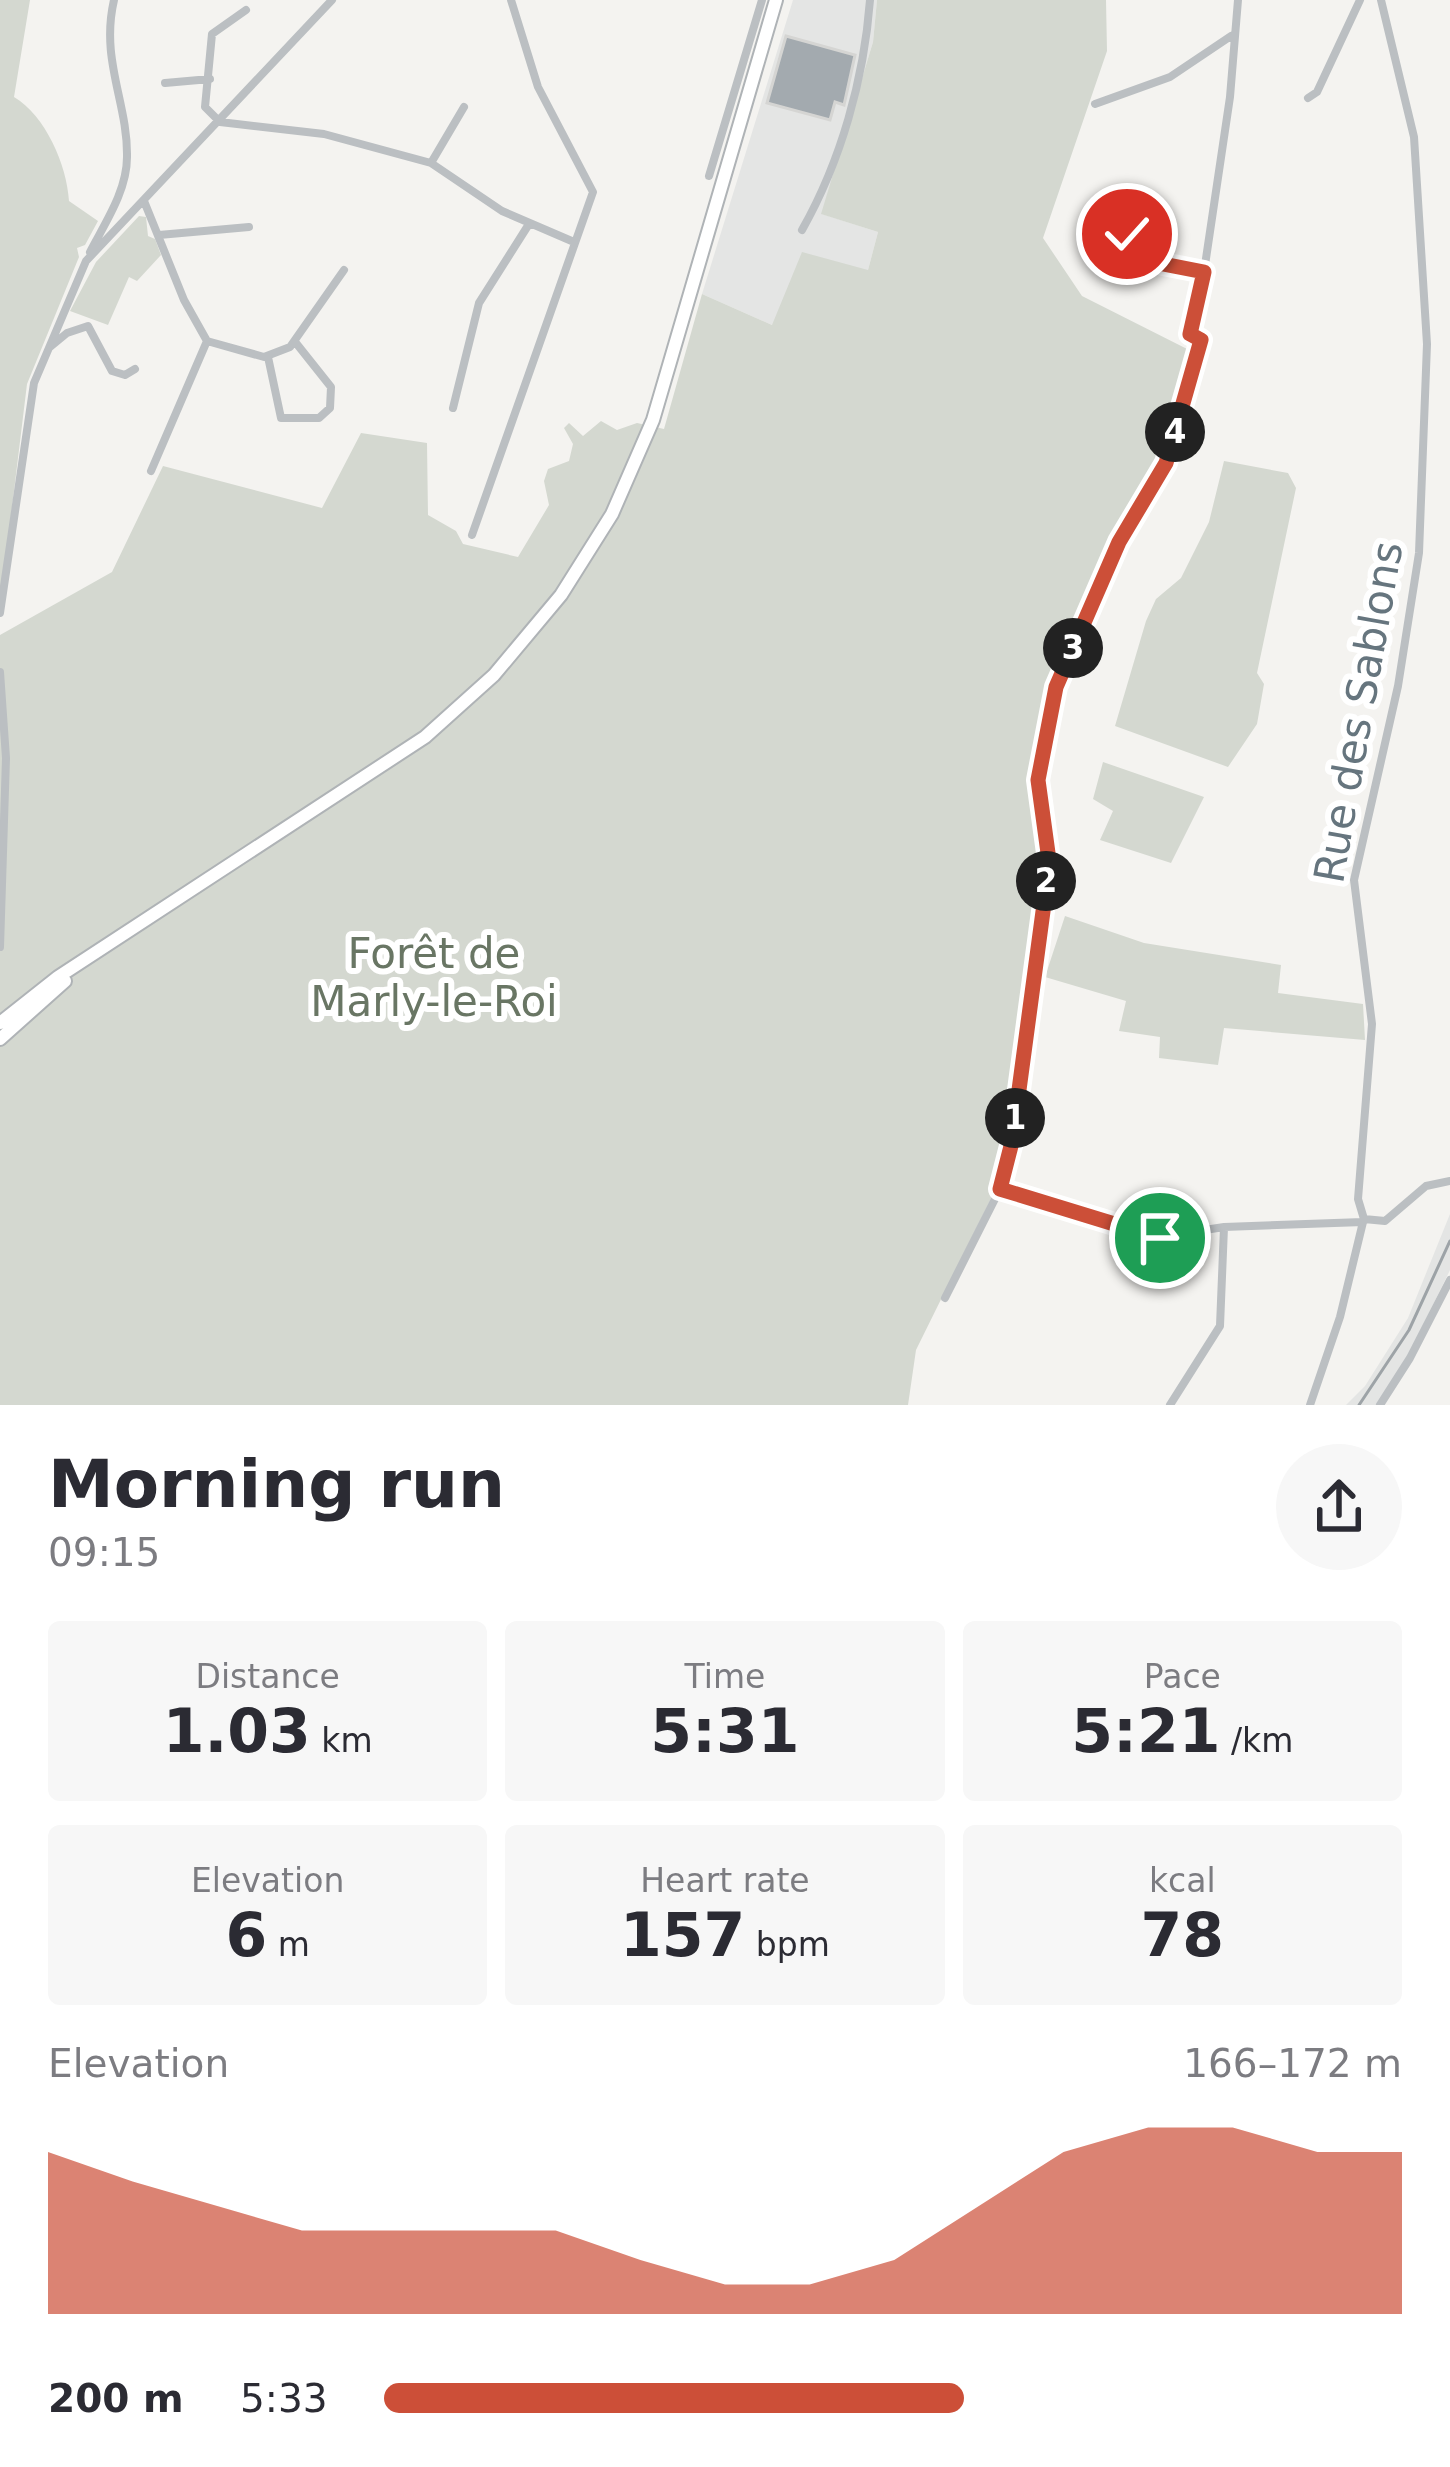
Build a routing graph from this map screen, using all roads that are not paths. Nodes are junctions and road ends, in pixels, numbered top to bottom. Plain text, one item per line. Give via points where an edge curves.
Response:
1 (114, 0) edge
2 (332, 0) edge
3 (511, 0) edge
4 (762, 0) edge
5 (776, 0) edge
6 (870, 0) edge
7 (1238, 0) edge
8 (1360, 0) edge
9 (1381, 0) edge
10 (246, 10) dead end
11 (1231, 36) junction
12 (210, 79) junction
13 (164, 83) dead end
14 (1308, 98) dead end
15 (1095, 104) dead end
16 (464, 107) dead end
17 (220, 122) junction
18 (431, 163) junction
19 (710, 176) dead end
20 (144, 201) junction
21 (530, 223) junction
22 (249, 226) dead end
23 (802, 230) dead end
24 (159, 235) junction
25 (574, 242) junction
26 (1122, 252) dead end
27 (86, 261) junction
28 (344, 270) dead end
29 (1204, 272) junction
30 (207, 341) junction
31 (296, 343) junction
32 (49, 347) junction
33 (268, 357) junction
34 (135, 369) dead end
35 (453, 408) dead end
36 (151, 471) dead end
37 (472, 535) dead end
38 (0, 613) edge
39 (0, 672) edge
40 (0, 947) edge
41 (2, 1028) edge
42 (1450, 1181) edge
43 (1000, 1189) junction
44 (1363, 1221) junction
45 (1224, 1227) junction
46 (1450, 1280) edge
47 (945, 1298) dead end
48 (1170, 1405) edge
49 (1310, 1405) edge
50 (1379, 1405) edge

1 - 27 street via 112,82 128,162
2 - 17 street
3 - 25 street via 538,87 592,187
4 - 19 street
5 - 41 main road via 653,420 612,514 561,595 494,675 425,737 58,977
6 - 23 street via 845,128
7 - 11 street
8 - 14 street
9 - 44 street, Rue des Sablons via 1414,137 1426,344 1419,553 1354,880 1372,1024
10 - 12 street via 212,34
11 - 15 street via 1170,77
11 - 29 street
12 - 13 street
12 - 17 street via 205,107
16 - 18 street
17 - 18 street via 324,134
17 - 20 street
18 - 21 street
20 - 24 street
20 - 27 street
21 - 25 street
21 - 35 street via 479,303
22 - 24 street
24 - 30 street
25 - 37 street
26 - 29 street
27 - 32 street
28 - 31 street
29 - 43 street via 1190,334 1201,340 1166,463 1119,542 1056,687 1045,734 1038,780 1046,889
30 - 33 street
30 - 36 street
31 - 33 street
31 - 33 street via 331,387 330,408 319,418 281,418
32 - 34 street via 88,326 112,371
32 - 38 street via 34,383
39 - 40 street via 6,758
42 - 44 street via 1426,1186 1385,1221
43 - 45 street via 1160,1238
43 - 47 street
44 - 45 street
44 - 49 street, Rue des Sablons
45 - 48 street via 1220,1326
46 - 50 street

